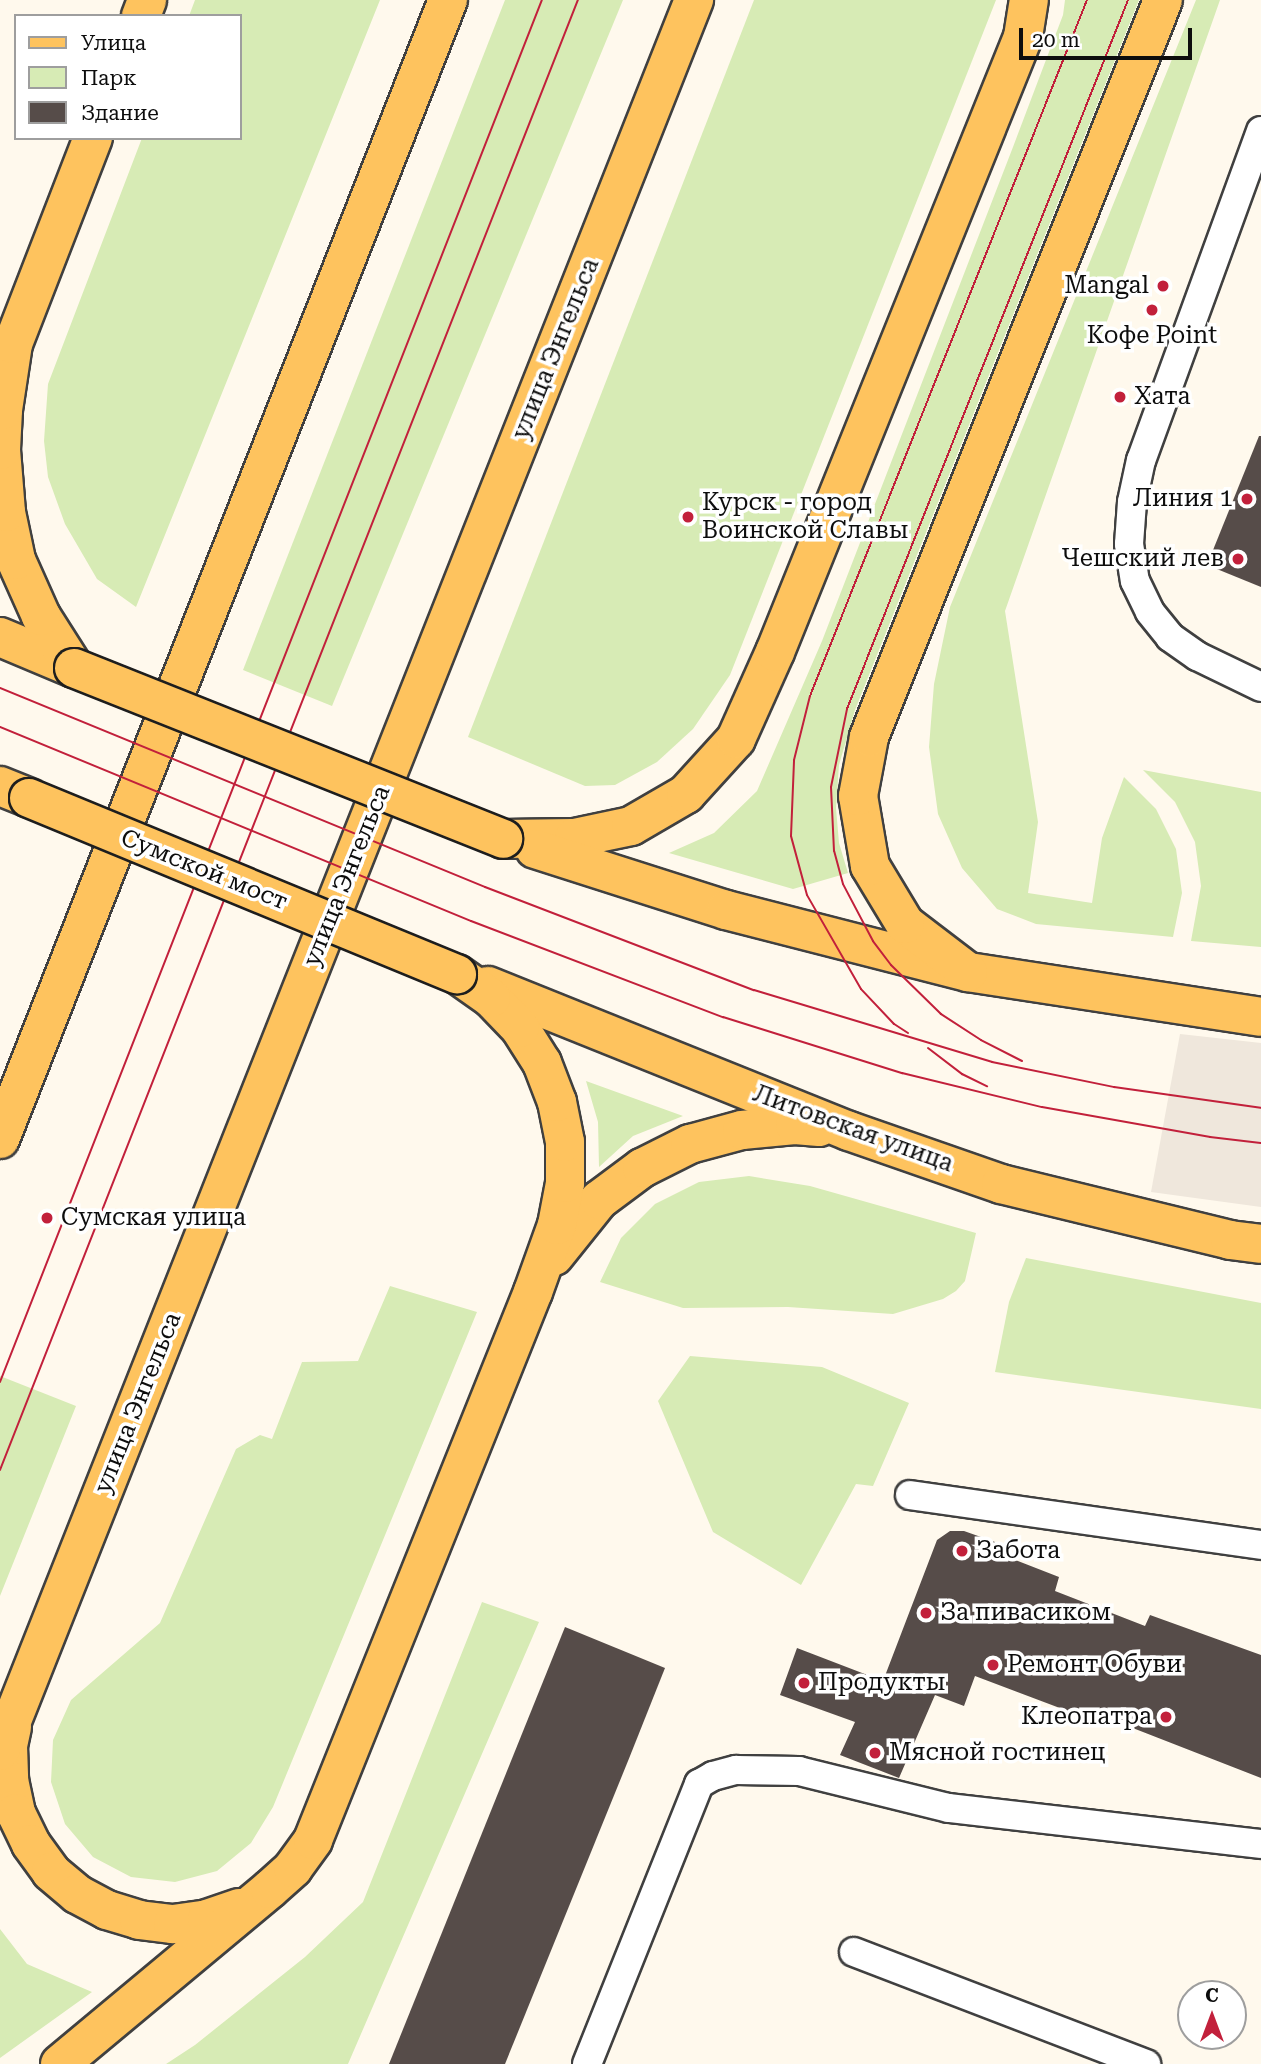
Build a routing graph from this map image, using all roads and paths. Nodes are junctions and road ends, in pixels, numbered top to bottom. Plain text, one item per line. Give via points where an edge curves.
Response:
1 (448, 0) edge
2 (694, 0) edge
3 (1029, 0) edge
4 (1163, 0) edge
5 (1261, 131) edge
6 (92, 140) edge
7 (6, 353) edge
8 (0, 637) edge
9 (74, 668) junction
10 (1261, 687) edge
11 (10, 797) edge
12 (503, 839) junction
13 (968, 972) junction
14 (457, 974) junction
15 (1261, 1017) edge
16 (849, 1130) junction
17 (0, 1139) edge
18 (1261, 1244) edge
19 (533, 1292) junction
20 (910, 1495) dead end
21 (1261, 1545) edge
22 (15, 1713) junction
23 (0, 1751) edge
24 (1261, 1844) edge
25 (270, 1889) junction
26 (853, 1952) dead end
27 (60, 2064) edge
28 (587, 2064) edge
29 (1146, 2064) edge

1 - 17 main road
2 - 22 main road, улица Энгельса
3 - 12 main road via 1023,37 736,739 686,794 631,827 574,838
4 - 13 main road via 869,737 858,796 870,866 905,924
5 - 10 lane via 1141,460 1129,544 1135,581 1150,612 1170,637 1196,656
6 - 7 main road
7 - 9 main road via 1,450 16,560 41,616
8 - 9 main road
9 - 12 main road, bridge
11 - 14 main road, Сумской мост, bridge
12 - 13 main road via 726,910
13 - 15 main road
14 - 16 main road, Литовская улица
14 - 19 main road via 491,998 520,1028 542,1063 557,1101 565,1142 565,1183 558,1224
16 - 18 main road, Литовская улица via 1001,1184
16 - 19 main road via 795,1125 742,1130 690,1144 642,1168 592,1209 562,1243
19 - 25 main road via 313,1840
20 - 21 lane
22 - 23 main road, улица Энгельса
22 - 25 main road via 8,1746 16,1813 51,1871 77,1894 139,1920 173,1924 239,1908
24 - 28 lane via 949,1808 799,1771 736,1770 713,1776 699,1784
25 - 27 main road
26 - 29 lane

